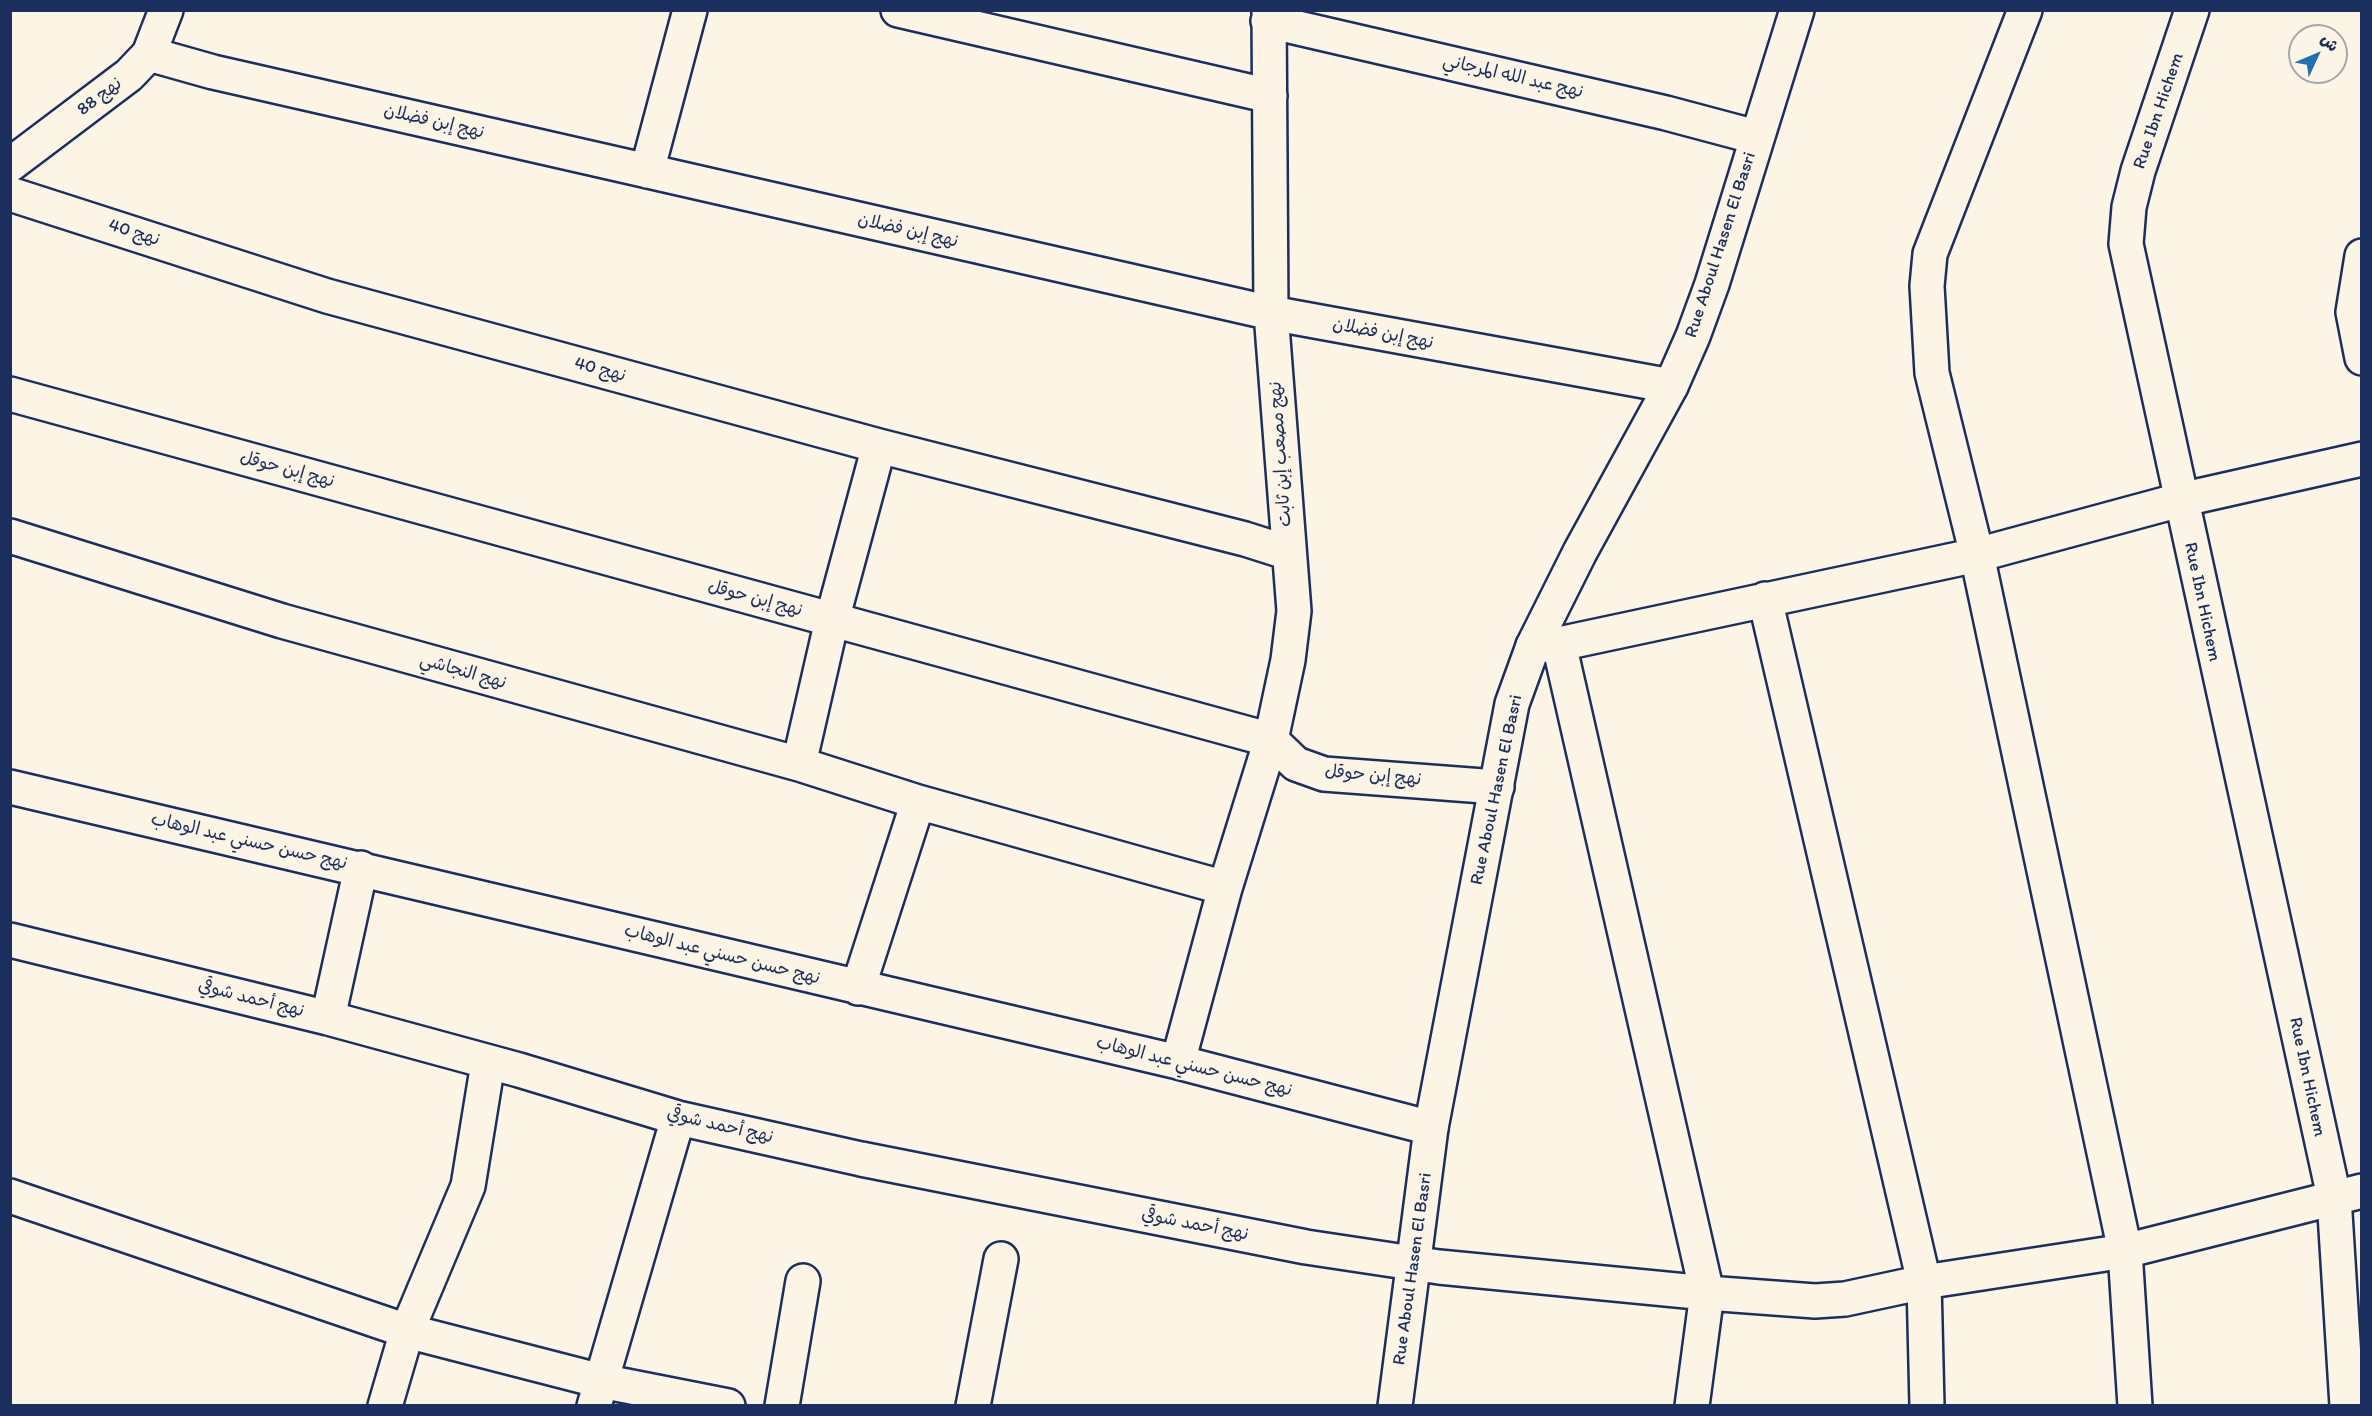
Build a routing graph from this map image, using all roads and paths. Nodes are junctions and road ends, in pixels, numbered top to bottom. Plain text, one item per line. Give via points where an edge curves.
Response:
1 (166, 10) edge
2 (690, 10) edge
3 (898, 10) edge
4 (1797, 10) edge
5 (2025, 10) edge
6 (2192, 10) edge
7 (1268, 16) edge
8 (149, 54) junction
9 (1270, 96) junction
10 (1756, 136) junction
11 (11, 164) edge
12 (648, 171) junction
13 (10, 188) edge
14 (10, 194) edge
15 (2361, 256) edge
16 (1271, 313) junction
17 (2361, 358) edge
18 (1671, 387) junction
19 (10, 394) edge
20 (879, 446) junction
21 (2361, 459) edge
22 (2180, 500) junction
23 (10, 536) edge
24 (1289, 553) junction
25 (1977, 555) junction
26 (1765, 599) junction
27 (832, 620) junction
28 (1546, 645) junction
29 (1271, 740) junction
30 (799, 764) junction
31 (10, 787) edge
32 (1497, 787) junction
33 (918, 802) junction
34 (361, 868) junction
35 (1225, 888) junction
36 (10, 940) edge
37 (858, 988) junction
38 (328, 1018) junction
39 (1178, 1062) junction
40 (488, 1063) junction
41 (678, 1118) junction
42 (1431, 1128) junction
43 (2348, 1194) edge
44 (10, 1196) edge
45 (2126, 1251) junction
46 (1001, 1259) dead end
47 (1427, 1265) junction
48 (803, 1281) dead end
49 (1924, 1282) junction
50 (1707, 1293) junction
51 (407, 1331) junction
52 (598, 1393) edge
53 (385, 1406) edge
54 (728, 1406) edge
55 (782, 1406) edge
56 (973, 1406) edge
57 (1395, 1406) edge
58 (1692, 1406) edge
59 (1927, 1406) edge
60 (2135, 1406) edge
61 (2347, 1406) edge

1 - 8 street, نهج 88
2 - 12 street
3 - 9 street
4 - 10 street, Rue Aboul Hasen El Basri
5 - 25 street via 1940,224 1930,254 1927,286 1932,373
6 - 22 street, Rue Ibn Hichem via 2138,171 2129,207 2126,244
7 - 9 street, نهج مصعب إبن ثابت
7 - 10 street, نهج عبد الله المرجاني
8 - 11 street, نهج 88 via 129,75
8 - 12 street, نهج إبن فضلان
9 - 16 street, نهج مصعب إبن ثابت
10 - 18 street, Rue Aboul Hasen El Basri via 1713,284
11 - 13 street, نهج 88
12 - 16 street, نهج إبن فضلان
14 - 20 street, نهج 40 via 327,296
15 - 17 street via 2353,312
16 - 18 street, نهج إبن فضلان
16 - 24 street, نهج مصعب إبن ثابت
18 - 28 street, Rue Aboul Hasen El Basri via 1580,552
19 - 27 street, نهج إبن حوقل
20 - 24 street, نهج 40
20 - 27 street
21 - 22 street
22 - 25 street
22 - 43 street, Rue Ibn Hichem
23 - 30 street, نهج النجاشي via 293,625
24 - 29 street, نهج مصعب إبن ثابت via 1294,611
25 - 26 street
25 - 45 street
26 - 28 street
26 - 49 street
27 - 29 street, نهج إبن حوقل
27 - 30 street
28 - 32 street, Rue Aboul Hasen El Basri via 1512,704
28 - 50 street
29 - 32 street, نهج إبن حوقل via 1296,764 1324,774
29 - 35 street, نهج مصعب إبن ثابت
30 - 33 street, نهج النجاشي
31 - 34 street, نهج حسن حسني عبد الوهاب
32 - 42 street, Rue Aboul Hasen El Basri
33 - 35 street, نهج النجاشي
33 - 37 street
34 - 37 street, نهج حسن حسني عبد الوهاب
34 - 38 street
35 - 39 street, نهج مصعب إبن ثابت
36 - 38 street, نهج أحمد شوقي
37 - 39 street, نهج حسن حسني عبد الوهاب
38 - 40 street, نهج أحمد شوقي
39 - 42 street, نهج حسن حسني عبد الوهاب
40 - 41 street, نهج أحمد شوقي
40 - 51 street via 468,1186
41 - 47 street, نهج أحمد شوقي via 861,1159 1294,1245
41 - 52 street
42 - 47 street, Rue Aboul Hasen El Basri
43 - 45 street, نهج أحمد شوقي
43 - 61 street, Rue Ibn Hichem
44 - 51 street
45 - 49 street, نهج أحمد شوقي
45 - 60 street
46 - 56 street
47 - 50 street, نهج أحمد شوقي
47 - 57 street, Rue Aboul Hasen El Basri
48 - 55 street
49 - 50 street, نهج أحمد شوقي via 1845,1299 1815,1301
49 - 59 street
50 - 58 street
51 - 52 street
51 - 53 street
52 - 54 street

